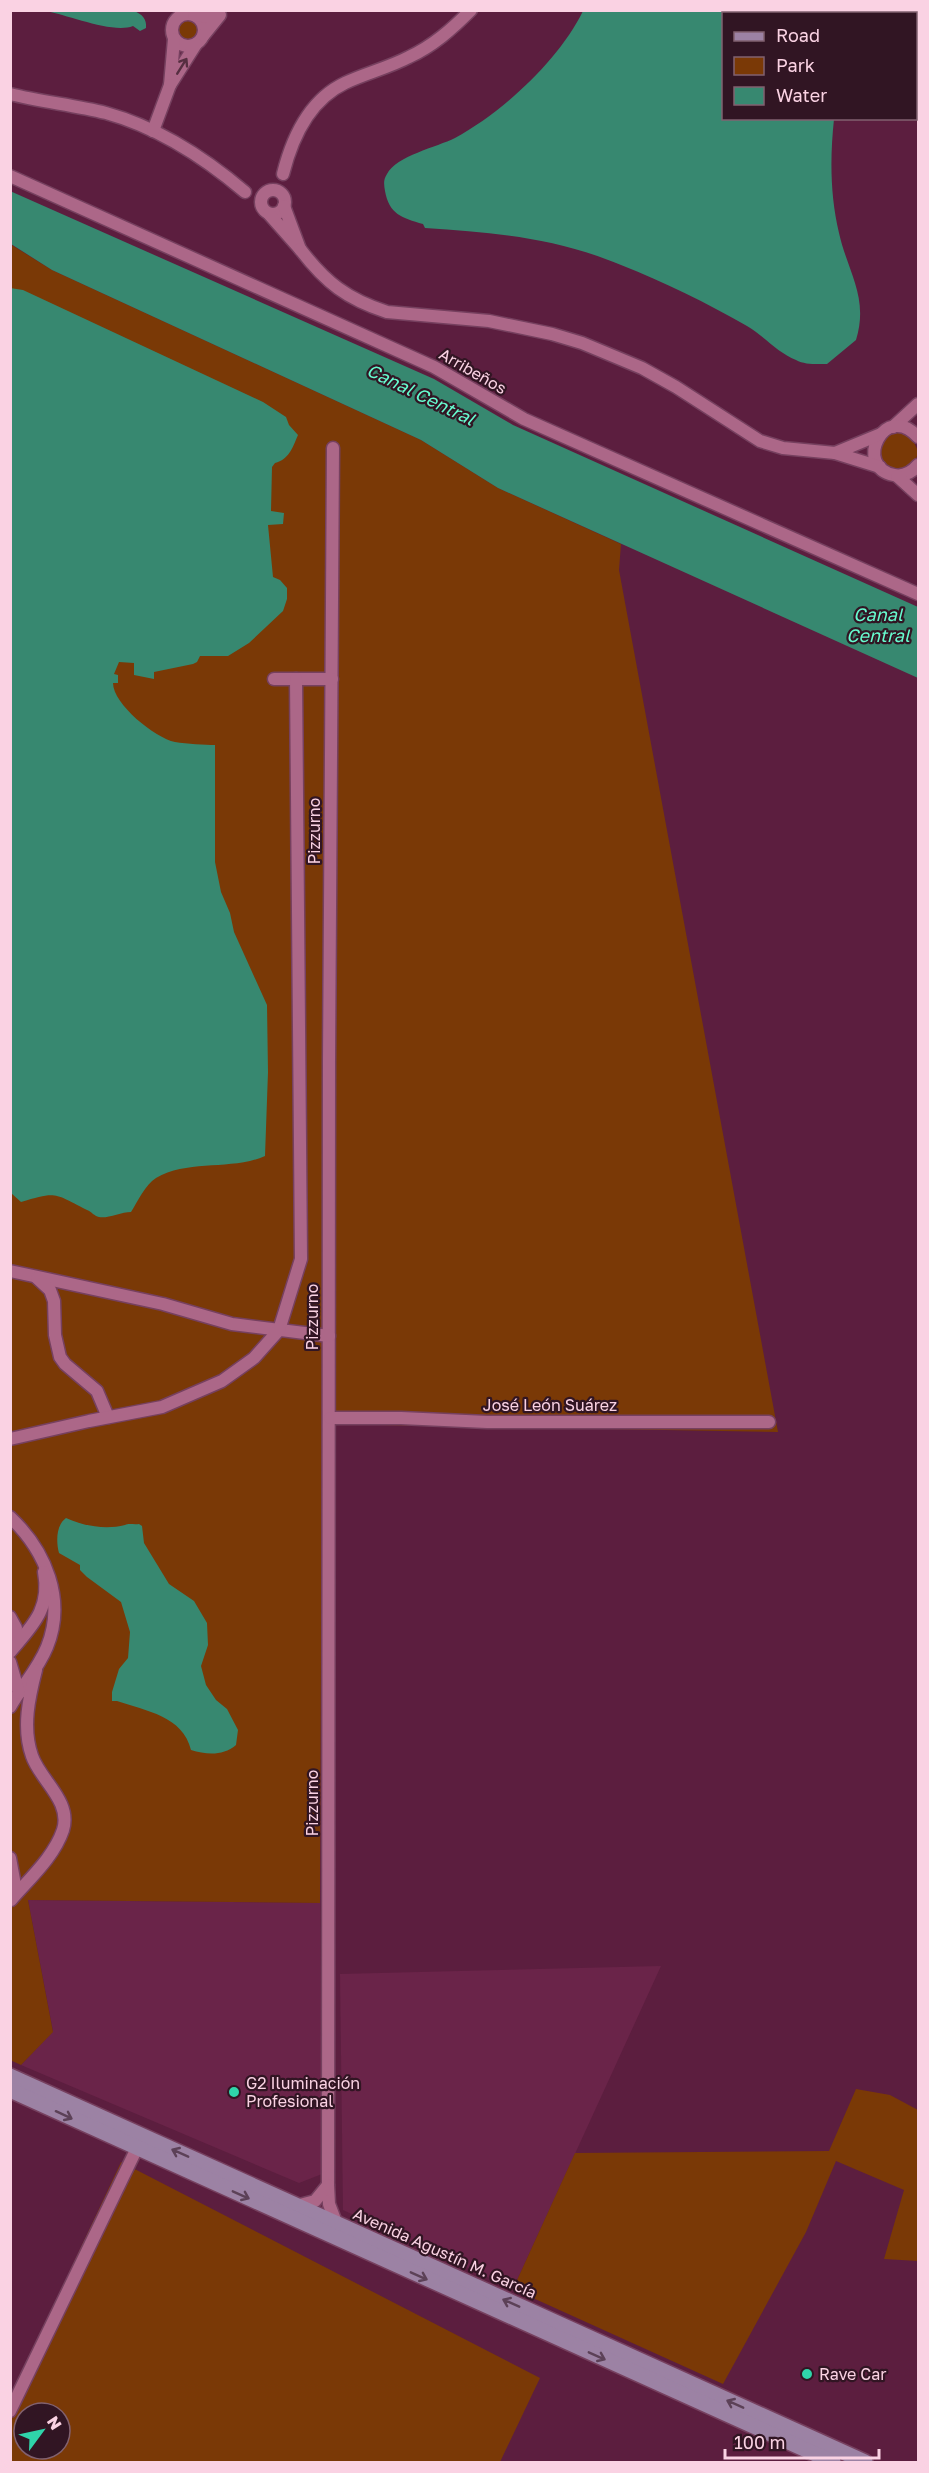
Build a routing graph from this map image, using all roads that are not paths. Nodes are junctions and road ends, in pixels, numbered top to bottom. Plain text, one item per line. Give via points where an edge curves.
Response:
1 (170, 10) edge
2 (471, 10) edge
3 (186, 13) edge
4 (222, 13) edge
5 (173, 33) junction
6 (199, 40) junction
7 (170, 85) junction
8 (10, 94) edge
9 (153, 131) junction
10 (10, 176) edge
11 (245, 192) junction
12 (277, 197) junction
13 (266, 211) junction
14 (300, 249) junction
15 (918, 404) edge
16 (893, 427) junction
17 (881, 434) junction
18 (918, 437) edge
19 (333, 448) dead end
20 (836, 453) junction
21 (918, 465) edge
22 (880, 467) junction
23 (897, 476) junction
24 (918, 495) edge
25 (918, 594) edge
26 (332, 678) junction
27 (274, 679) dead end
28 (296, 679) junction
29 (10, 1271) edge
30 (37, 1277) junction
31 (279, 1330) junction
32 (329, 1336) junction
33 (108, 1417) junction
34 (330, 1418) junction
35 (769, 1422) dead end
36 (10, 1440) edge
37 (10, 1517) edge
38 (40, 1555) junction
39 (10, 1617) edge
40 (10, 1651) edge
41 (10, 1662) edge
42 (36, 1670) junction
43 (19, 1693) junction
44 (10, 1707) edge
45 (10, 1858) edge
46 (11, 1900) edge
47 (10, 2076) edge
48 (10, 2090) edge
49 (137, 2148) junction
50 (328, 2185) junction
51 (296, 2206) junction
52 (338, 2225) junction
53 (10, 2411) edge
54 (833, 2463) edge
55 (865, 2463) edge

1 - 5 street
2 - 12 street via 431,45 400,62 343,83 316,105 288,153
3 - 4 street via 210,17
3 - 5 street via 176,19
3 - 6 street via 201,21
4 - 6 street
5 - 6 street via 186,46
5 - 7 street
7 -> 6 street
7 - 9 street
8 - 9 street via 105,113
9 - 11 street via 214,167
10 - 25 street, Arribeños via 434,367 524,419
11 - 12 street
11 - 13 street
12 - 13 street via 261,199
12 - 13 street via 280,212
12 - 14 street
13 - 14 street
14 - 20 street via 328,282 371,307 387,312 489,321 582,343 642,368 760,441 783,448
15 - 16 street
16 - 17 street
16 - 18 street via 908,429
17 - 20 street
17 - 22 street via 874,447
19 - 26 street, Pizzurno
20 - 22 street
21 - 23 street
22 - 23 street
23 - 24 street
26 - 28 street
26 - 32 street, Pizzurno
27 - 28 street
28 - 31 street via 301,1258
29 - 30 street
30 - 31 street via 163,1304 232,1324
30 - 33 street via 50,1290 54,1301 60,1357 96,1391
31 - 32 street
31 - 33 street via 254,1358 222,1381 162,1407
32 - 34 street, Pizzurno
33 - 36 street
34 - 35 street, José León Suárez
34 - 50 street, Pizzurno
37 - 38 street
38 - 40 street via 46,1582 45,1603 39,1617
38 - 42 street via 54,1587 55,1609 48,1646
39 - 40 street via 16,1628
41 - 43 street
42 - 43 street
42 - 46 street via 27,1703 28,1735 32,1756 55,1790 64,1828 54,1850
43 - 44 street
45 - 46 street via 15,1885
51 -> 47 main road, Avenida Agustín M. García
48 -> 49 main road, Avenida Agustín M. García
49 - 53 street
49 -> 54 main road, Avenida Agustín M. García
50 - 51 street via 315,2201
50 - 52 street, Pizzurno via 329,2204
51 - 52 main road, Avenida Agustín M. García
55 -> 52 main road, Avenida Agustín M. García

